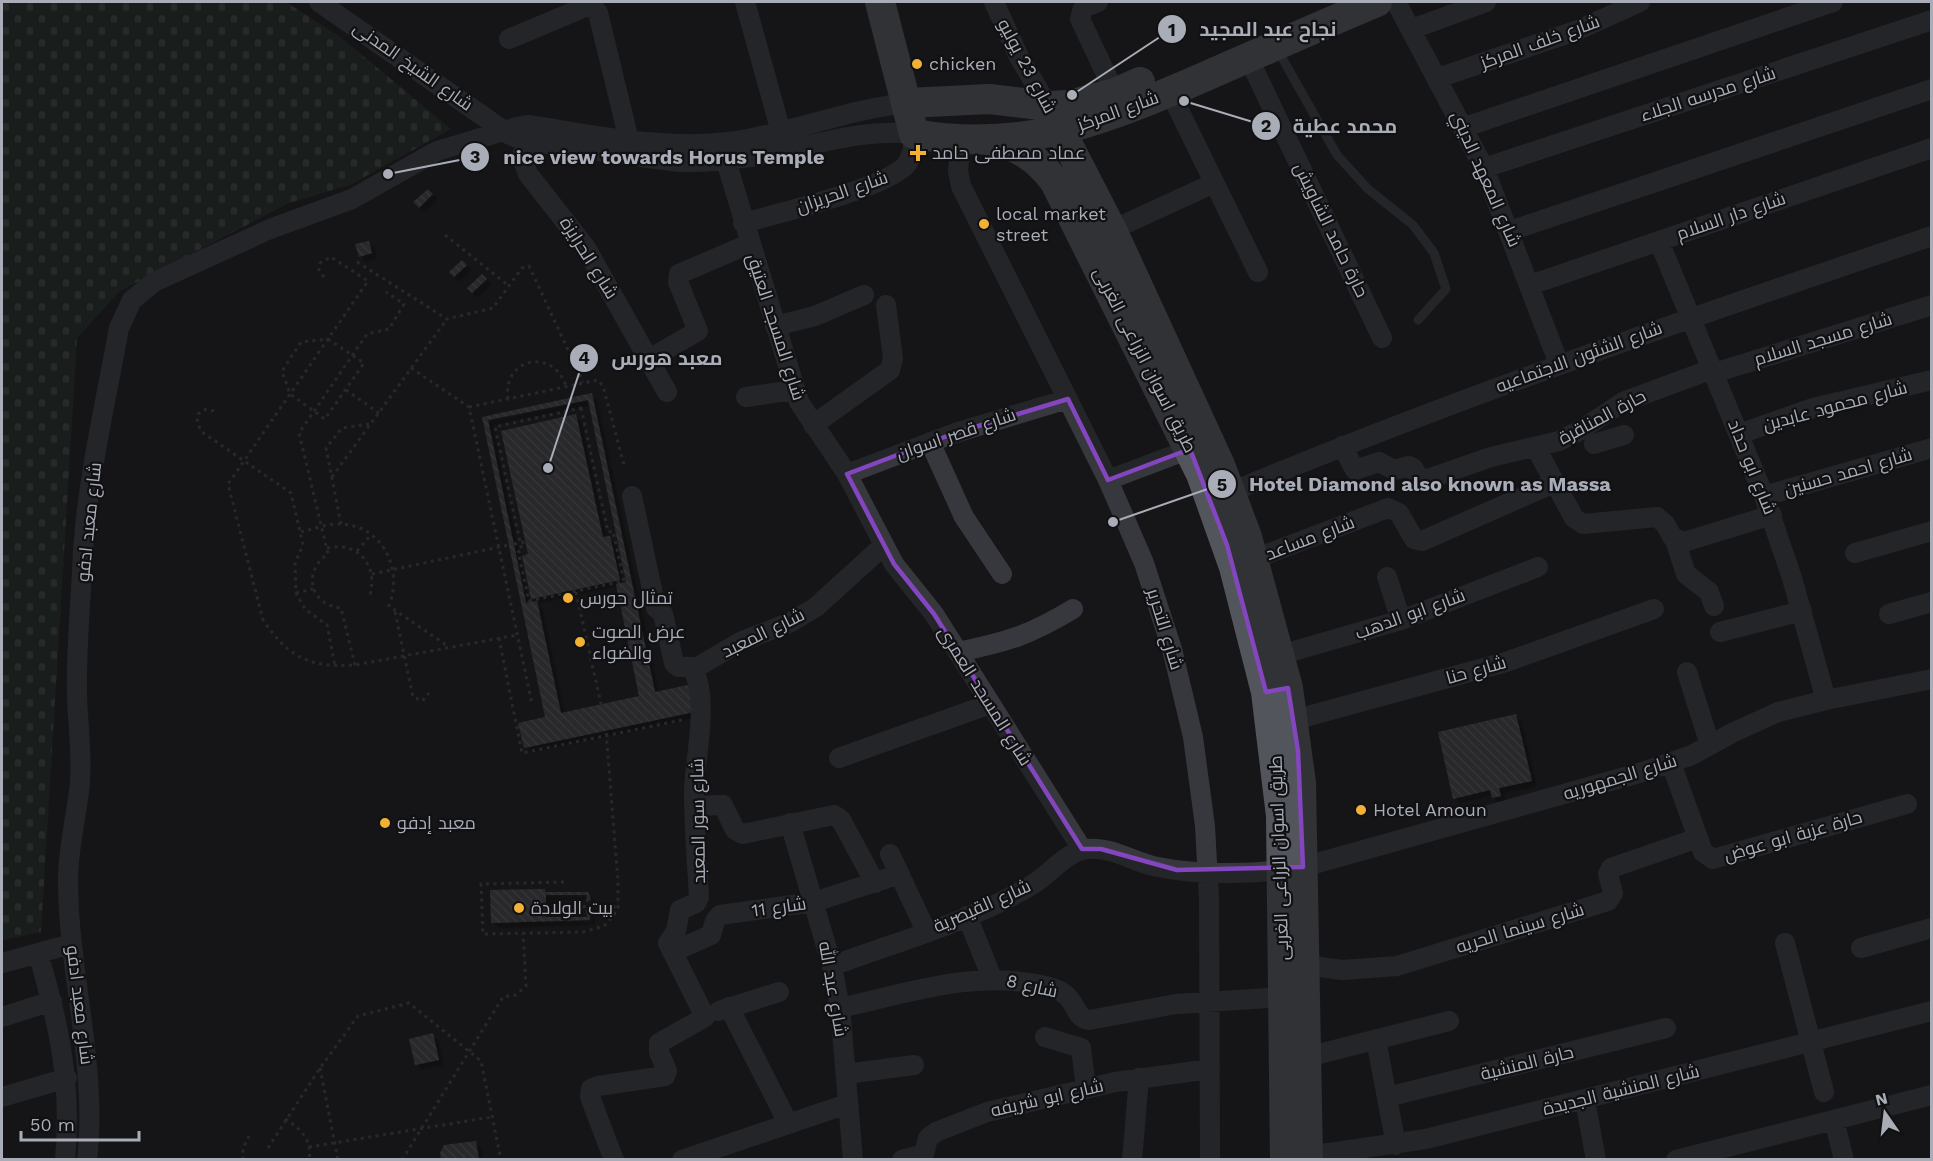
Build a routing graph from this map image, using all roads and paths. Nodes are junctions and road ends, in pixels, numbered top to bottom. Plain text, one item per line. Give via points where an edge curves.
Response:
1 (319, 2) edge
2 (745, 2) edge
3 (880, 2) edge
4 (994, 2) edge
5 (1098, 2) edge
6 (1331, 2) edge
7 (1377, 2) edge
8 (1396, 2) edge
9 (1486, 2) edge
10 (1640, 2) edge
11 (1833, 2) edge
12 (1932, 20) edge
13 (1412, 29) junction
14 (509, 39) dead end
15 (1271, 42) junction
16 (1438, 78) junction
17 (1932, 89) edge
18 (1170, 92) junction
19 (1115, 93) junction
20 (908, 103) junction
21 (1055, 118) junction
22 (1465, 127) junction
23 (507, 132) junction
24 (781, 132) junction
25 (526, 133) junction
26 (914, 134) junction
27 (629, 140) junction
28 (973, 140) junction
29 (1932, 148) edge
30 (726, 161) junction
31 (1484, 168) junction
32 (1214, 183) junction
33 (743, 223) junction
34 (1112, 230) junction
35 (1510, 231) junction
36 (445, 235) dead end
37 (1932, 236) edge
38 (1659, 241) junction
39 (749, 244) junction
40 (357, 262) dead end
41 (1258, 272) dead end
42 (324, 277) dead end
43 (1530, 285) junction
44 (509, 286) junction
45 (386, 292) dead end
46 (864, 295) dead end
47 (886, 304) dead end
48 (1932, 305) edge
49 (1690, 317) junction
50 (447, 319) junction
51 (1418, 320) dead end
52 (775, 326) junction
53 (1382, 338) dead end
54 (328, 339) junction
55 (353, 355) junction
56 (649, 358) junction
57 (1559, 364) junction
58 (411, 368) junction
59 (1713, 371) junction
60 (1932, 380) edge
61 (583, 382) junction
62 (566, 386) junction
63 (346, 390) junction
64 (794, 390) junction
65 (667, 392) dead end
66 (290, 394) junction
67 (746, 397) dead end
68 (508, 399) junction
69 (1068, 399) junction
70 (469, 407) junction
71 (214, 411) dead end
72 (314, 411) junction
73 (379, 413) junction
74 (1592, 423) junction
75 (370, 424) junction
76 (813, 424) junction
77 (1738, 434) junction
78 (1624, 435) dead end
79 (930, 442) junction
80 (1342, 446) junction
81 (1536, 448) junction
82 (1932, 448) edge
83 (1190, 449) junction
84 (244, 460) junction
85 (624, 465) dead end
86 (847, 474) junction
87 (332, 477) junction
88 (1108, 480) junction
89 (1554, 483) junction
90 (1231, 492) junction
91 (632, 496) dead end
92 (1764, 496) junction
93 (1772, 515) junction
94 (340, 524) junction
95 (321, 527) junction
96 (1932, 531) edge
97 (301, 532) junction
98 (371, 535) junction
99 (1675, 540) junction
100 (525, 542) dead end
101 (520, 543) junction
102 (884, 546) junction
103 (327, 548) junction
104 (497, 548) junction
105 (357, 552) junction
106 (1855, 553) dead end
107 (1254, 560) junction
108 (1538, 567) dead end
109 (393, 569) junction
110 (372, 574) junction
111 (1002, 574) dead end
112 (1387, 577) dead end
113 (313, 589) junction
114 (575, 591) junction
115 (296, 593) junction
116 (370, 595) dead end
117 (1932, 602) edge
118 (1714, 606) dead end
119 (1073, 609) dead end
120 (1654, 609) dead end
121 (394, 610) junction
122 (1802, 611) junction
123 (1889, 614) dead end
124 (1401, 620) junction
125 (1720, 632) dead end
126 (517, 635) junction
127 (499, 638) junction
128 (450, 648) junction
129 (958, 652) junction
130 (1280, 655) junction
131 (404, 656) junction
132 (355, 665) junction
133 (335, 666) junction
134 (694, 669) junction
135 (1687, 672) dead end
136 (1932, 679) edge
137 (1277, 690) junction
138 (429, 693) dead end
139 (1826, 700) junction
140 (532, 704) dead end
141 (601, 704) dead end
142 (990, 704) junction
143 (682, 720) dead end
144 (1294, 720) junction
145 (607, 733) junction
146 (1710, 745) junction
147 (839, 758) dead end
148 (1671, 763) junction
149 (1907, 804) dead end
150 (694, 806) junction
151 (790, 823) junction
152 (1698, 838) junction
153 (1082, 849) junction
154 (890, 854) dead end
155 (1293, 869) junction
156 (1208, 871) junction
157 (900, 874) junction
158 (564, 882) dead end
159 (875, 884) junction
160 (814, 902) junction
161 (545, 906) dead end
162 (618, 907) junction
163 (967, 915) junction
164 (1932, 928) edge
165 (926, 931) junction
166 (523, 933) junction
167 (1785, 943) dead end
168 (71, 944) junction
169 (1861, 948) dead end
170 (672, 952) junction
171 (38, 953) junction
172 (2, 963) edge
173 (1305, 965) junction
174 (832, 966) junction
175 (992, 978) junction
176 (779, 992) dead end
177 (1284, 997) junction
178 (52, 1001) junction
179 (1209, 1002) junction
180 (729, 1007) junction
181 (840, 1008) junction
182 (1932, 1011) edge
183 (2, 1017) edge
184 (705, 1017) junction
185 (1449, 1021) dead end
186 (1666, 1028) dead end
187 (1045, 1037) dead end
188 (1376, 1040) junction
189 (1811, 1042) junction
190 (469, 1052) junction
191 (1307, 1057) junction
192 (914, 1065) dead end
193 (320, 1068) junction
194 (1210, 1069) junction
195 (846, 1074) junction
196 (67, 1078) junction
197 (1139, 1078) junction
198 (1086, 1088) junction
199 (1824, 1092) dead end
200 (1932, 1095) edge
201 (2, 1097) edge
202 (1387, 1097) junction
203 (1585, 1100) junction
204 (847, 1104) junction
205 (492, 1117) junction
206 (285, 1119) junction
207 (1834, 1120) junction
208 (788, 1123) junction
209 (421, 1129) junction
210 (250, 1134) dead end
211 (335, 1143) junction
212 (1396, 1145) junction
213 (309, 1147) junction
214 (268, 1148) dead end
215 (1301, 1158) edge
216 (65, 1160) edge
217 (87, 1160) edge
218 (243, 1160) edge
219 (309, 1160) edge
220 (338, 1160) edge
221 (402, 1160) edge
222 (501, 1160) edge
223 (614, 1160) edge
224 (682, 1160) edge
225 (854, 1160) edge
226 (902, 1160) edge
227 (1132, 1160) edge
228 (1210, 1160) edge
229 (1596, 1160) edge
230 (1676, 1160) edge
231 (1844, 1160) edge

1 - 23 street, شارع الشيخ المدنى
2 - 24 street
3 - 20 main road
4 - 21 street, شارع 23 يوليو via 1019,57
5 - 19 street via 1083,8 1080,19
6 - 15 main road, شارع المركز
7 - 15 main road, شارع المركز
8 - 13 street, شارع المعهد الديني
9 - 13 street
10 - 16 street, شارع خلف المركز via 1578,30
11 - 22 street
12 - 31 street, شارع مدرسه الجلاء
13 - 16 street, شارع المعهد الديني
14 - 27 street via 585,7 594,8
15 - 18 main road, شارع المركز
15 - 19 main road, شارع المركز
15 - 51 lane via 1337,154 1368,189 1413,225 1434,254 1446,289
15 - 53 street, حارة حامد الشاويش
16 - 22 street, شارع المعهد الديني
17 - 35 street
18 - 21 main road, شارع المركز via 1106,118
18 - 32 street
19 - 21 main road, شارع المركز via 1069,105
20 - 21 main road, شارع المركز via 990,99
20 - 24 street via 870,107
20 - 26 main road
21 - 28 main road, شارع المركز
21 - 34 main road, طريق اسوان الزراعى الغربى
22 - 31 street, شارع المعهد الديني
23 - 25 street
23 - 168 street, شارع معبد ادفو via 437,151 352,199 270,229 154,282 140,291 124,313 103,417 84,549 77,694 80,781 68,865
24 - 27 street via 705,144
25 - 27 street
25 - 30 street via 679,162
25 - 56 street, شارع الحرايزة via 522,158 528,174 586,248
26 - 28 main road, شارع المركز
26 - 30 street via 858,134
26 - 33 street, شارع الحريزان via 911,158 898,172 821,202
28 - 69 street, شارع التحرير via 958,171 961,186
28 - 83 main road, طريق اسوان الزراعى الغربى via 1013,146 1025,152 1055,182
29 - 38 street, شارع دار السلام
30 - 33 street, شارع المسجد العتيق
31 - 35 street, شارع المعهد الديني
32 - 34 street
32 - 41 street
33 - 39 street, شارع المسجد العتيق
34 - 90 main road, طريق اسوان الزراعى الغربى
35 - 43 street, شارع المعهد الديني
36 - 44 path
37 - 49 street, شارع الشئون الاجتماعيه
38 - 43 street, شارع دار السلام
38 - 49 street, شارع ابو حداد
39 - 52 street, شارع المسجد العتيق
39 - 56 street via 679,274 678,282 698,332
40 - 50 path
42 - 54 path via 320,263 331,257 368,280
43 - 57 street, شارع المعهد الديني
44 - 50 path via 493,308
44 - 61 path via 522,268 531,268
45 - 55 path via 404,304 389,329 367,334
46 - 52 street via 815,316
47 - 76 street via 893,358 890,370
48 - 59 street, شارع مسجد السلام
49 - 57 street, شارع الشئون الاجتماعيه
49 - 59 street, شارع ابو حداد
50 - 58 path
52 - 64 street, شارع المسجد العتيق
54 - 55 path
54 - 66 path
54 - 66 path via 302,342 282,370
55 - 63 path via 364,363
55 - 72 path
56 - 65 street, شارع الحرايزة
57 - 80 street, شارع الشئون الاجتماعيه
58 - 70 path
58 - 73 path
59 - 74 street, حارة المناقرة via 1629,399
59 - 77 street, شارع ابو حداد
60 - 77 street, شارع محمود عابدين via 1813,408
61 - 62 path
61 - 85 path via 603,383
62 - 68 path
62 - 68 path via 553,366 530,362 511,376
63 - 72 path via 325,419
63 - 73 path
64 - 67 street
64 - 76 street, شارع المسجد العتيق
66 - 72 path
66 - 84 path
68 - 70 path
69 - 79 street, شارع قصر اسوان
69 - 88 street, شارع التحرير
70 - 104 path
71 - 84 path via 206,409 198,414 199,428
72 - 95 path via 299,433
73 - 75 path
74 - 78 street via 1596,444
74 - 81 street, حارة المناقرة via 1571,436
75 - 87 path
75 - 87 path via 342,428 326,448
76 - 86 street, شارع المسجد العتيق
77 - 92 street, شارع ابو حداد
79 - 86 street, شارع قصر اسوان
79 - 111 street via 964,517
80 - 81 street, حارة المناقرة via 1355,470 1379,462 1391,470 1409,466 1425,480 1491,457
80 - 90 street, شارع الشئون الاجتماعيه
81 - 89 street
82 - 92 street, شارع احمد حسنين
83 - 88 street
83 - 137 main road, طريق اسوان الزراعى الغربى
84 - 97 path via 291,493
84 - 133 path via 228,484 263,620 293,654 314,664
86 - 102 street, شارع المسجد العتيق
87 - 94 path
88 - 156 street, شارع التحرير via 1144,563 1172,649 1200,782
89 - 99 street via 1578,522 1657,518
89 - 107 street, شارع مساعد via 1422,541 1412,536 1398,513 1388,508
90 - 107 main road, طريق اسوان الزراعى الغربى
91 - 134 street via 656,608 663,614 674,663
92 - 93 street, شارع ابو حداد
93 - 99 street via 1686,542
93 - 122 street, شارع ابو حداد
94 - 95 path
94 - 98 path
95 - 97 path
95 - 103 path
96 - 106 street
97 - 115 path via 303,545 293,573
98 - 105 path
98 - 109 path via 387,553
99 - 118 street via 1686,574 1709,592
100 - 101 path
101 - 104 path
101 - 114 path via 522,551 518,552 529,602
101 - 114 path via 495,427 581,408 608,532 613,531 624,581
102 - 129 street, شارع المسجد العمرى
102 - 134 street, شارع المعبد via 816,607 791,622 740,642
103 - 105 path via 338,546
103 - 113 path via 328,554 321,558 313,573
104 - 109 path
104 - 126 path
105 - 110 path
107 - 130 main road, طريق اسوان الزراعى الغربى
108 - 124 street, شارع ابو الدهب
109 - 110 path
109 - 121 path via 395,582 389,606
110 - 116 path
112 - 124 street
113 - 115 path
113 - 132 path via 324,603 341,608
114 - 141 path
115 - 133 path via 305,609 327,625
117 - 123 street
119 - 129 street via 1012,641
120 - 144 street, شارع حنا via 1506,662
121 - 128 path
121 - 131 path
122 - 125 street
122 - 139 street, شارع ابو حداد
124 - 130 street, شارع ابو الدهب
126 - 127 path
126 - 140 path
127 - 128 path
127 - 145 path via 522,753
128 - 131 path
129 - 142 street, شارع المسجد العمرى
130 - 137 main road, طريق اسوان الزراعى الغربى
131 - 132 path
131 - 138 path via 413,697 422,701
132 - 133 path
134 - 150 street, شارع سور المعبد via 700,719
135 - 146 street
136 - 139 street, شارع الجمهوريه
137 - 144 main road, طريق اسوان الزراعى الغربى
137 - 155 main road, طريق اسوان الزراعى الغربى via 1279,785
139 - 146 street, شارع الجمهوريه via 1755,722
142 - 147 street
142 - 153 street, شارع المسجد العمرى
143 - 145 path
144 - 155 main road, طريق اسوان الزراعى الغربى via 1301,783
145 - 162 path
146 - 148 street, شارع الجمهوريه
148 - 152 street, حارة عزبة ابو عوض
148 - 155 street, شارع الجمهوريه
149 - 152 street, حارة عزبة ابو عوض via 1717,858 1706,856
150 - 151 street via 723,805 740,833
150 - 170 street, شارع سور المعبد via 699,897 696,903 680,910 676,931 668,940
151 - 159 street via 825,815 838,817
151 - 160 street, شارع عبد الله
152 - 173 street, شارع سينما الحريه via 1611,868 1608,874 1613,893 1608,901 1397,966 1360,971
153 - 156 street via 1101,849 1159,867
153 - 163 street, شارع القيصرية via 1022,890
154 - 157 street
155 - 156 street
155 - 173 main road, طريق اسوان الزراعى الغربى
155 - 177 main road, طريق اسوان الزراعى الغربى
156 - 179 street, شارع التحرير
157 - 159 street, شارع 11
157 - 165 street
158 - 166 path via 481,884 483,934
159 - 160 street, شارع 11
160 - 170 street, شارع 11 via 720,915 711,935
160 - 174 street, شارع عبد الله
161 - 162 path
162 - 166 path via 610,921 595,930
163 - 165 street, شارع القيصرية
163 - 175 street
164 - 169 street
165 - 174 street, شارع القيصرية
166 - 190 path via 526,986 516,995 503,997
167 - 189 street
168 - 171 street
168 - 217 street, شارع معبد ادفو via 88,1053
170 - 184 street
171 - 172 street
171 - 178 street
173 - 191 main road, طريق اسوان الزراعى الغربى
174 - 181 street, شارع عبد الله
175 - 179 street, شارع 8 via 1062,991 1070,997 1078,1015 1089,1020
175 - 181 street, شارع 8
176 - 180 street
177 - 179 street, شارع 8
177 - 215 main road, طريق اسوان الزراعى الغربى
178 - 183 street
178 - 196 street
179 - 194 street, شارع التحرير
180 - 184 street
180 - 208 street
181 - 195 street, شارع عبد الله
182 - 189 street, شارع المنشية الجديدة
184 - 223 street via 659,1042 668,1071 665,1076 591,1089 590,1097
185 - 188 street
186 - 202 street, حارة المنشية
187 - 198 street via 1081,1048
188 - 191 street
188 - 202 street
189 - 199 street
189 - 203 street, شارع المنشية الجديدة
190 - 193 path via 410,1003 358,1016
190 - 205 path via 481,1061
190 - 209 path
191 - 215 main road, طريق اسوان الزراعى الغربى
192 - 195 street
193 - 206 path
193 - 211 path
194 - 197 street, شارع ابو شريفه
194 - 228 street, شارع التحرير
195 - 204 street, شارع عبد الله
196 - 201 street
196 - 216 street
197 - 198 street, شارع ابو شريفه
197 - 227 street
198 - 226 street, شارع ابو شريفه via 961,1121 932,1135 921,1156
200 - 207 street
202 - 212 street
203 - 212 street, شارع المنشية الجديدة
203 - 229 street
204 - 208 street
204 - 225 street, شارع عبد الله
205 - 209 path
205 - 222 path
206 - 213 path via 303,1133
206 - 214 path
207 - 230 street
207 - 231 street
208 - 224 street
209 - 211 path
209 - 221 path
210 - 218 path via 243,1148
211 - 213 path
211 - 220 path
212 - 215 street, شارع المنشية الجديدة
213 - 219 path

